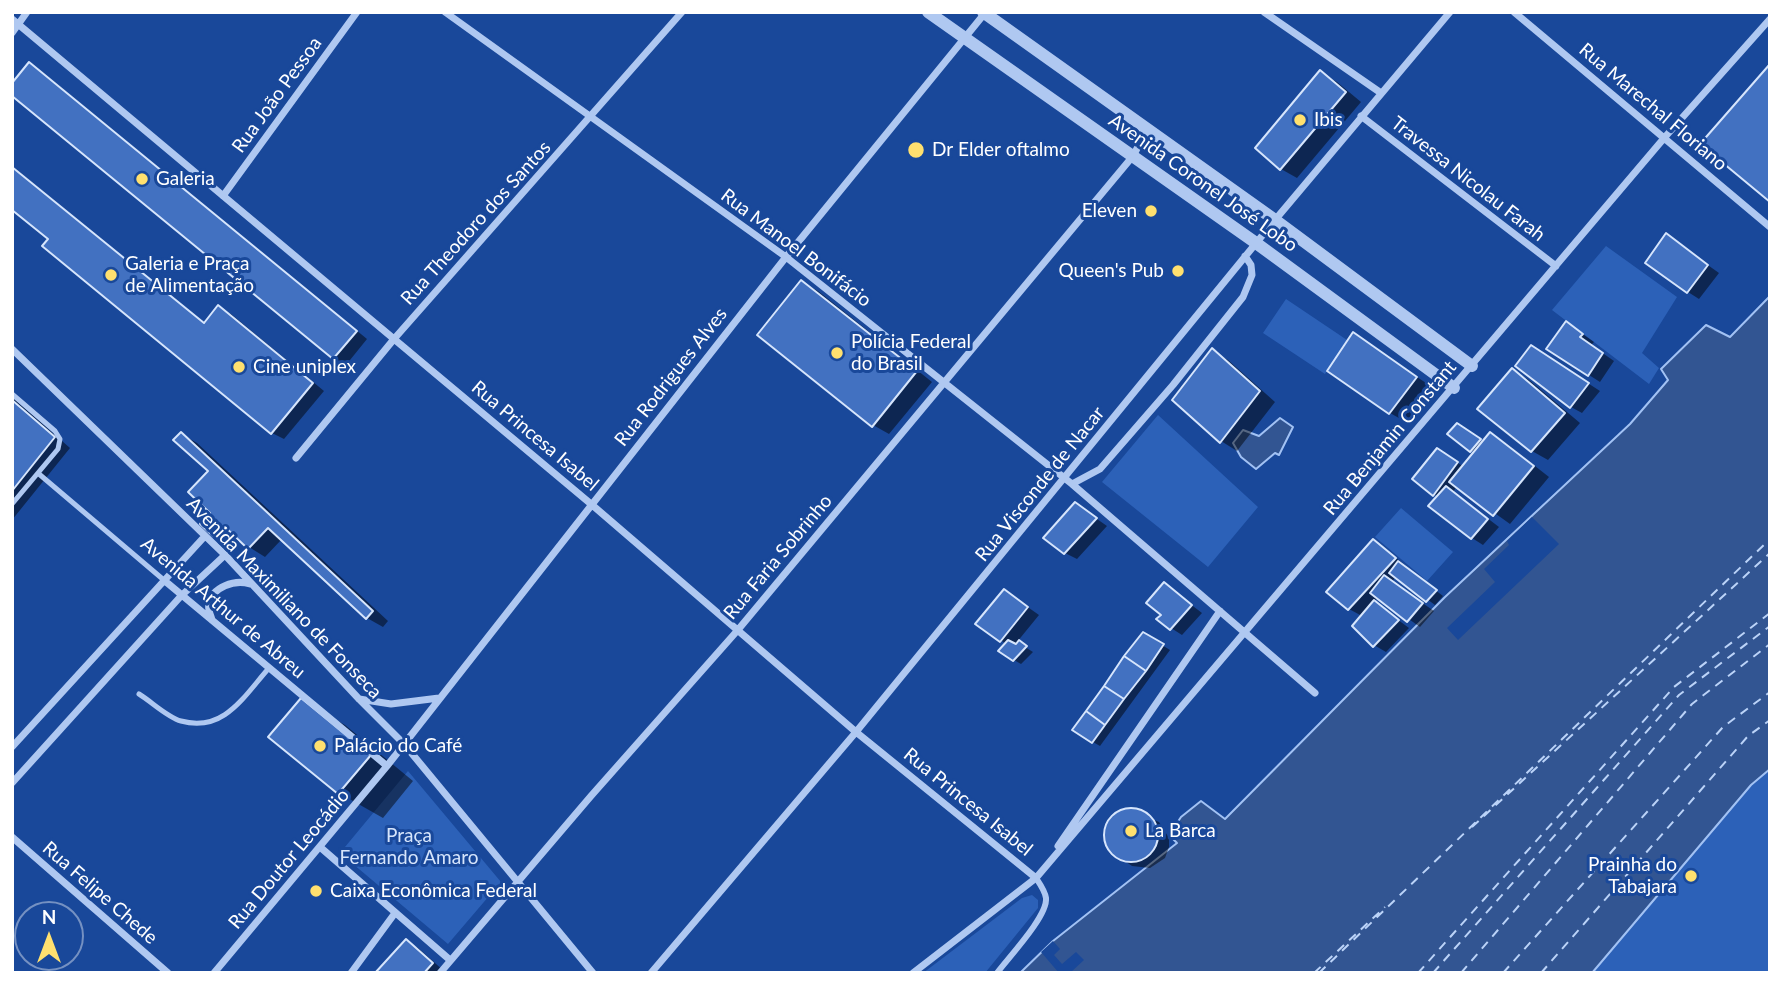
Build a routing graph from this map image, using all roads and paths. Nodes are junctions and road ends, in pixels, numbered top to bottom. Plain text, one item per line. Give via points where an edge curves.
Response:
1 (27, 12) edge
2 (357, 12) edge
3 (445, 12) edge
4 (682, 12) edge
5 (928, 12) edge
6 (1264, 12) edge
7 (1450, 12) edge
8 (1514, 12) edge
9 (985, 13) edge
10 (1770, 19) edge
11 (15, 22) edge
12 (12, 33) edge
13 (964, 39) junction
14 (1381, 93) junction
15 (1361, 116) junction
16 (591, 117) junction
17 (1143, 126) junction
18 (1665, 137) junction
19 (1133, 156) junction
20 (223, 196) junction
21 (1275, 219) junction
22 (1770, 228) edge
23 (1256, 243) junction
24 (1245, 256) junction
25 (786, 257) junction
26 (1556, 266) junction
27 (394, 339) junction
28 (12, 349) edge
29 (1472, 366) junction
30 (945, 383) junction
31 (1454, 388) junction
32 (12, 394) edge
33 (296, 458) dead end
34 (39, 474) junction
35 (1069, 481) junction
36 (12, 504) edge
37 (591, 504) junction
38 (205, 536) junction
39 (225, 555) junction
40 (165, 581) junction
41 (254, 585) junction
42 (181, 596) junction
43 (1220, 611) junction
44 (212, 621) junction
45 (737, 631) junction
46 (1246, 632) junction
47 (269, 668) junction
48 (1315, 693) dead end
49 (139, 694) dead end
50 (440, 698) junction
51 (359, 699) junction
52 (856, 732) junction
53 (404, 744) junction
54 (12, 747) edge
55 (387, 766) junction
56 (12, 783) edge
57 (12, 836) edge
58 (320, 847) junction
59 (1036, 878) junction
60 (518, 884) junction
61 (395, 913) junction
62 (450, 960) junction
63 (168, 973) edge
64 (214, 973) edge
65 (351, 973) edge
66 (440, 973) edge
67 (593, 973) edge
68 (652, 973) edge
69 (913, 973) edge
70 (997, 973) edge

1 - 11 street
2 - 20 street, Rua João Pessoa
3 - 16 street, Rua Manoel Bonifácio
4 - 16 street, Rua Theodoro dos Santos
5 - 13 street, Avenida Coronel José Lobo
6 - 14 street
7 - 14 street, Rua Visconde de Nacar
8 - 18 street, Rua Marechal Floriano
9 - 13 street, Rua Rodrigues Alves
9 - 17 street, Avenida Coronel José Lobo
10 - 18 street, Rua Benjamin Constant
11 - 12 street
11 - 20 street, Rua Princesa Isabel
13 - 19 street, Avenida Coronel José Lobo
13 - 25 street, Rua Rodrigues Alves
14 - 15 street, Rua Visconde de Nacar
15 - 21 street, Rua Visconde de Nacar
15 - 26 street, Travessa Nicolau Farah
16 - 25 street, Rua Manoel Bonifácio
16 - 27 street, Rua Theodoro dos Santos
17 - 19 street
17 - 21 street, Avenida Coronel José Lobo
18 - 22 street, Rua Marechal Floriano
18 - 26 street, Rua Benjamin Constant
19 - 23 street, Avenida Coronel José Lobo
19 - 30 street, Rua Faria Sobrinho
20 - 27 street, Rua Princesa Isabel
21 - 23 street, Rua Visconde de Nacar
21 - 29 street, Avenida Coronel José Lobo
23 - 24 street, Rua Visconde de Nacar
23 - 31 street, Avenida Coronel José Lobo
24 - 35 street, Rua Visconde de Nacar
24 - 35 street via 1252,275 1243,297 1100,469
25 - 30 street, Rua Manoel Bonifácio
25 - 37 street, Rua Rodrigues Alves
26 - 29 street, Rua Benjamin Constant
27 - 33 street, Rua Theodoro dos Santos
27 - 37 street, Rua Princesa Isabel
28 - 38 street, Avenida Maximiliano de Fonseca
29 - 31 street, Rua Benjamin Constant
30 - 35 street, Rua Manoel Bonifácio
30 - 45 street, Rua Faria Sobrinho
31 - 46 street, Rua Benjamin Constant
32 - 34 lane via 60,439
34 - 36 lane
34 - 40 lane, Avenida Arthur de Abreu
35 - 43 street, Rua Manoel Bonifácio
35 - 52 street, Rua Visconde de Nacar
37 - 45 street, Rua Princesa Isabel
37 - 50 street, Rua Rodrigues Alves
38 - 39 street, Avenida Maximiliano de Fonseca
38 - 40 street
39 - 41 street, Avenida Maximiliano de Fonseca
39 - 42 street
40 - 42 street, Avenida Arthur de Abreu
40 - 54 street
41 - 44 street via 236,580 228,583 208,604
41 - 51 street, Avenida Maximiliano de Fonseca
42 - 44 street, Avenida Arthur de Abreu
42 - 56 street
43 - 46 street, Rua Manoel Bonifácio
43 - 59 street
44 - 47 street, Avenida Arthur de Abreu
45 - 52 street, Rua Princesa Isabel
45 - 60 street, Rua Faria Sobrinho
46 - 48 street, Rua Manoel Bonifácio
46 - 59 street, Rua Benjamin Constant
47 - 49 lane via 226,716 211,722 180,720
47 - 55 street, Avenida Arthur de Abreu
50 - 51 street via 391,705
50 - 53 street, Rua Rodrigues Alves
51 - 53 street, Avenida Maximiliano de Fonseca
52 - 59 street, Rua Princesa Isabel
52 - 68 street, Rua Visconde de Nacar
53 - 55 street, Rua Rodrigues Alves
53 - 60 street, Avenida Maximiliano de Fonseca
55 - 58 street, Rua Doutor Leocádio
57 - 63 street, Rua Felipe Chede
58 - 61 street
58 - 64 street, Rua Doutor Leocádio
59 - 69 street
59 - 70 street via 1046,905
60 - 62 street, Rua Faria Sobrinho
60 - 67 street, Avenida Maximiliano de Fonseca
61 - 62 street
61 - 65 street
62 - 66 street, Rua Faria Sobrinho

